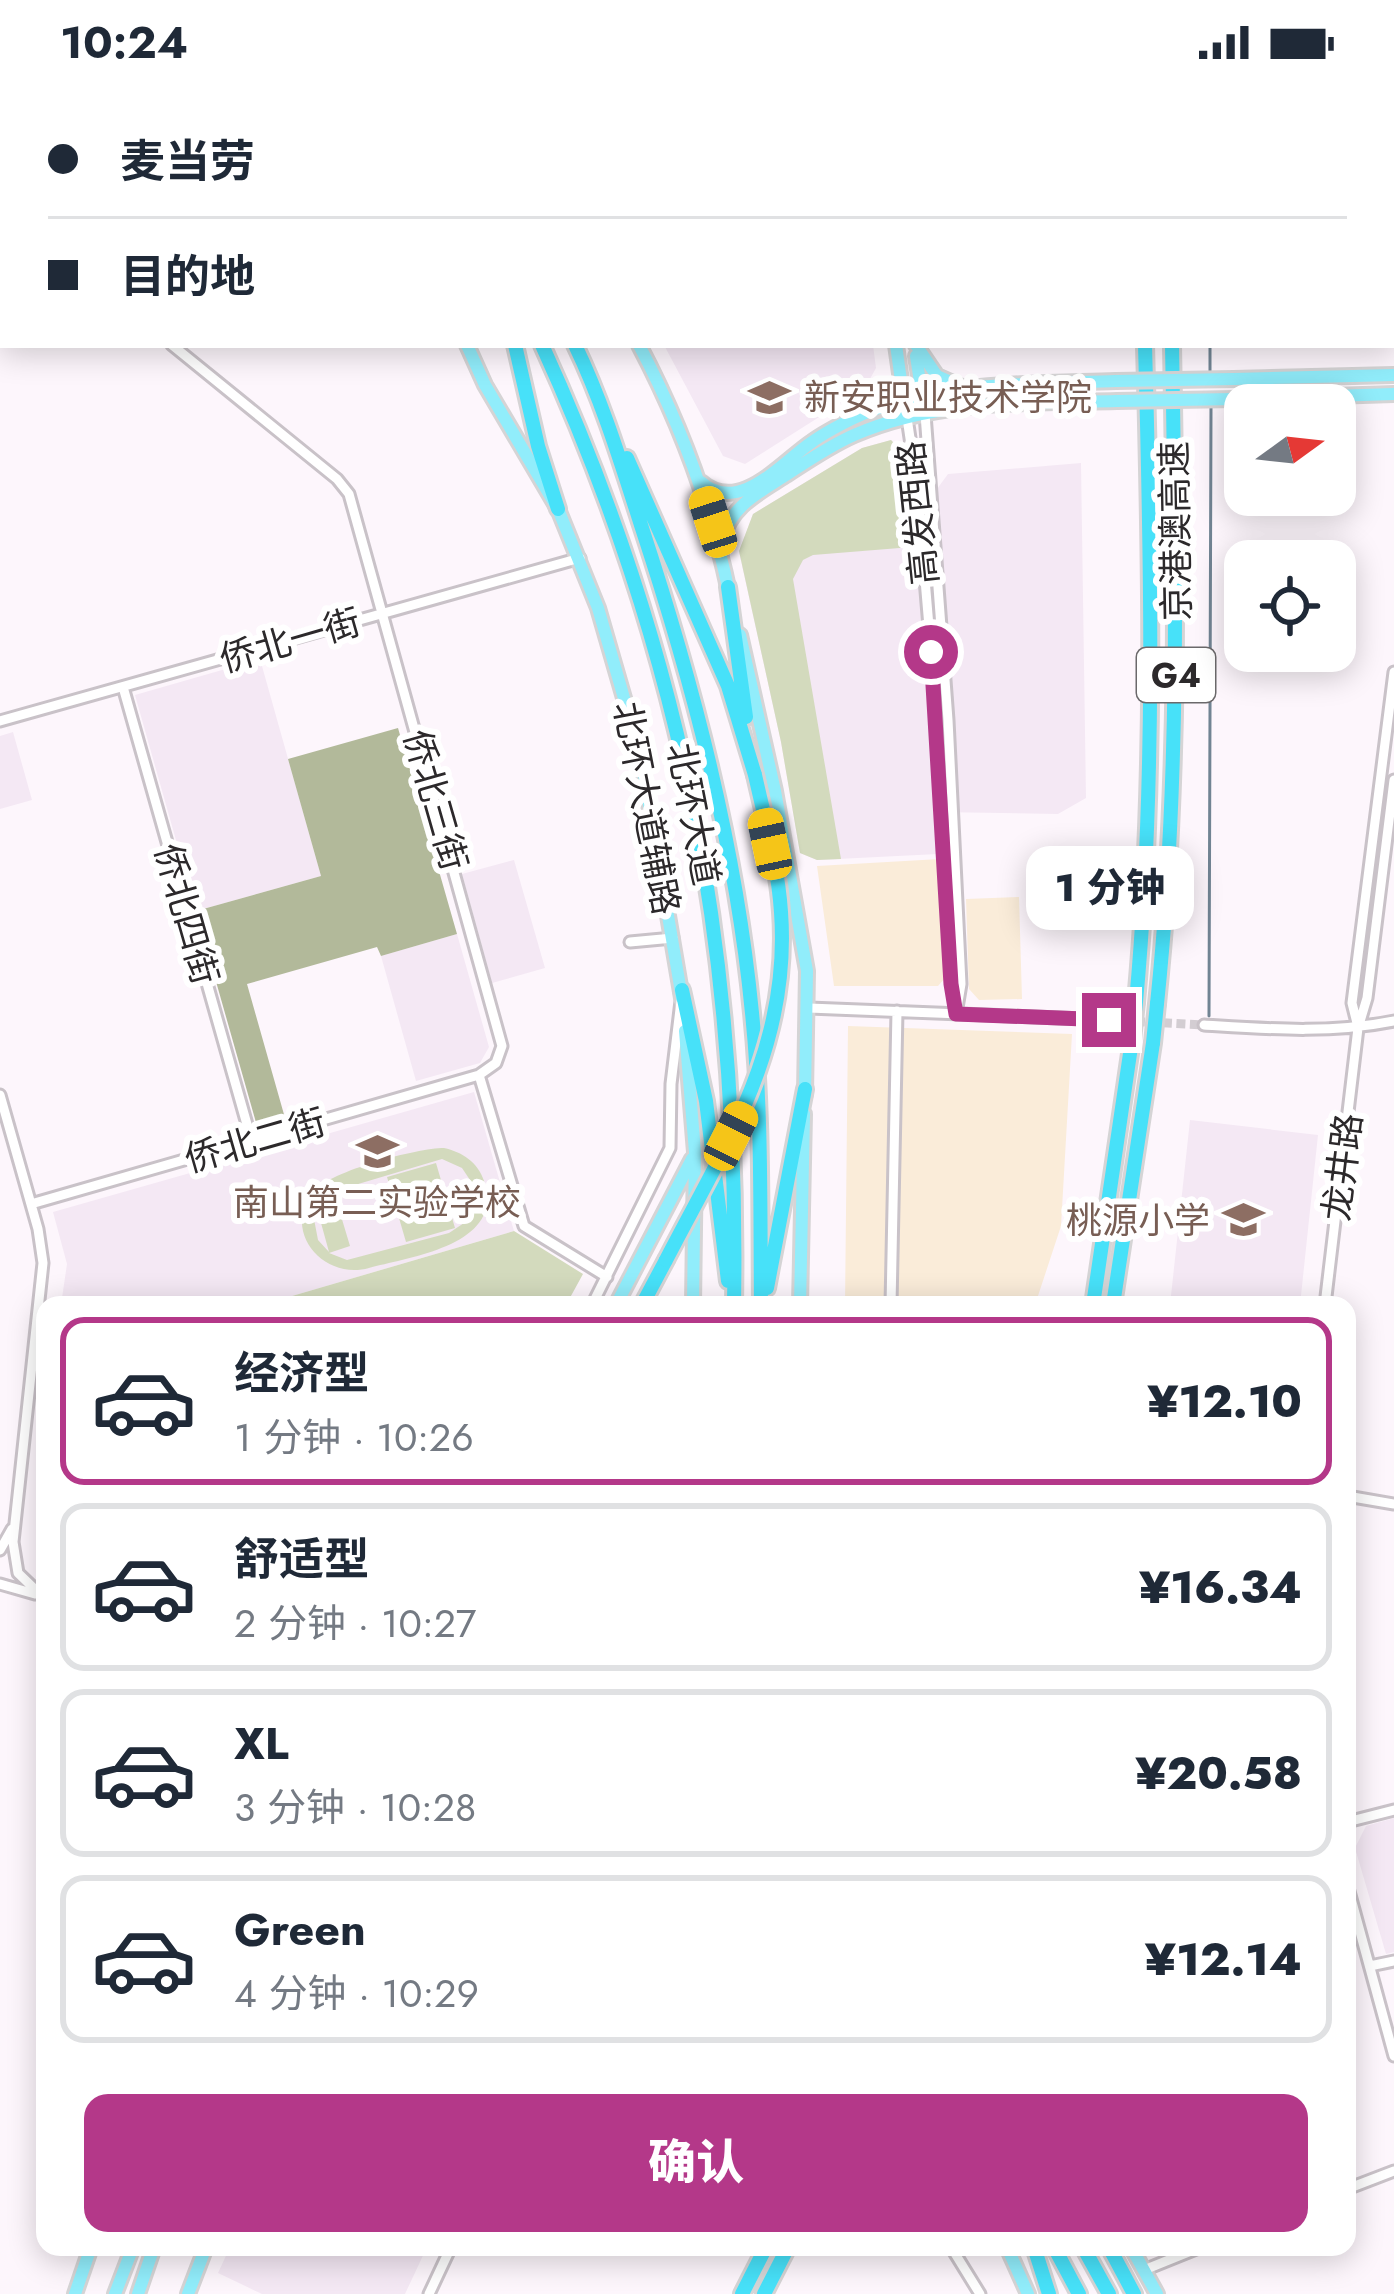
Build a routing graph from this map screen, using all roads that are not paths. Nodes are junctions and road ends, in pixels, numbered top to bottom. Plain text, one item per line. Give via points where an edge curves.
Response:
1 (176, 348) edge
2 (468, 348) edge
3 (515, 348) edge
4 (543, 348) edge
5 (576, 348) edge
6 (640, 348) edge
7 (896, 348) edge
8 (915, 348) edge
9 (917, 348) edge
10 (1145, 348) edge
11 (1172, 348) edge
12 (1394, 364) edge
13 (1371, 374) junction
14 (1394, 375) edge
15 (981, 389) junction
16 (1366, 394) junction
17 (1394, 394) edge
18 (922, 397) junction
19 (904, 401) junction
20 (1394, 404) edge
21 (604, 409) junction
22 (925, 414) junction
23 (907, 418) junction
24 (697, 476) junction
25 (558, 509) junction
26 (721, 548) junction
27 (580, 558) junction
28 (728, 587) junction
29 (383, 613) junction
30 (1394, 672) edge
31 (123, 687) junction
32 (0, 721) edge
33 (755, 775) junction
34 (1394, 780) edge
35 (673, 938) junction
36 (630, 942) dead end
37 (682, 990) junction
38 (809, 1008) junction
39 (897, 1011) junction
40 (956, 1014) junction
41 (1109, 1020) tunnel mouth
42 (1394, 1021) edge
43 (1204, 1025) tunnel mouth
44 (1358, 1028) junction
45 (478, 1075) junction
46 (805, 1089) junction
47 (0, 1095) edge
48 (251, 1142) junction
49 (695, 1152) junction
50 (31, 1204) junction
51 (607, 1277) junction
52 (39, 1296) edge
53 (597, 1296) edge
54 (621, 1296) edge
55 (647, 1296) edge
56 (693, 1296) edge
57 (732, 1296) edge
58 (733, 1296) edge
59 (763, 1296) edge
60 (765, 1296) edge
61 (800, 1296) edge
62 (891, 1296) edge
63 (1095, 1296) edge
64 (1114, 1296) edge
65 (1326, 1296) edge
66 (36, 1326) edge
67 (1356, 1498) edge
68 (1394, 1504) edge
69 (14, 1524) junction
70 (0, 1550) edge
71 (0, 1584) edge
72 (36, 1590) edge
73 (36, 1595) edge
74 (1394, 1810) edge
75 (1356, 1820) edge
76 (1356, 1916) edge
77 (1394, 1961) edge
78 (1370, 1966) junction
79 (1394, 2056) edge
80 (1394, 2170) edge
81 (1356, 2185) edge
82 (88, 2256) edge
83 (130, 2256) edge
84 (151, 2256) edge
85 (153, 2256) edge
86 (203, 2256) edge
87 (447, 2256) edge
88 (761, 2256) edge
89 (783, 2256) edge
90 (960, 2256) edge
91 (1011, 2256) edge
92 (1037, 2256) edge
93 (1059, 2256) edge
94 (1088, 2256) edge
95 (1114, 2256) edge
96 (1137, 2256) edge
97 (1179, 2256) edge
98 (1144, 2270) junction
99 (75, 2294) edge
100 (116, 2294) edge
101 (138, 2294) edge
102 (150, 2294) edge
103 (188, 2294) edge
104 (430, 2294) edge
105 (742, 2294) edge
106 (764, 2294) edge
107 (980, 2294) edge
108 (1028, 2294) edge
109 (1049, 2294) edge
110 (1078, 2294) edge
111 (1109, 2294) edge
112 (1134, 2294) edge
113 (1156, 2294) edge

1 - 29 street, 侨北三街 via 344,486
2 - 25 main road, 北环大道辅路
3 - 25 highway
4 - 58 highway, 北环大道 via 638,587 705,857 730,1058
5 - 21 highway, 北环大道
6 - 24 main road
7 - 19 main road
8 - 18 main road
9 - 15 main road via 938,376
10 - 63 highway, 京港澳高速 / G4, bridge via 1151,776 1132,1040
11 - 64 highway, 京港澳高速 / G4, bridge via 1172,797 1153,1043
12 - 13 main road
13 - 14 main road
13 - 15 main road, bridge
15 - 18 main road
16 - 17 main road
16 - 20 main road
16 - 22 main road, bridge via 1011,404
18 - 19 main road
18 - 22 main road
19 - 23 main road
19 - 24 main road via 830,430 739,491 713,490
21 - 33 highway via 728,686
21 - 59 highway, 北环大道 via 679,650 727,848 756,1058
22 - 23 main road
22 - 40 street, 高发西路 via 952,786
23 - 26 main road via 841,441 750,499 727,522
23 - 40 street, 高发西路
24 - 26 main road
25 - 27 main road, 北环大道辅路
26 - 28 main road
27 - 29 street, 侨北一街
27 - 35 main road, 北环大道辅路 via 640,757
28 - 33 highway
28 - 38 main road via 779,812
29 - 31 street, 侨北一街
29 - 45 street, 侨北三街 via 501,1034 496,1063
30 - 44 street, 龙井路 via 1352,1004
31 - 32 street, 侨北一街
31 - 48 street, 侨北四街
33 - 55 highway, bridge via 781,913 774,1028 752,1095
34 - 44 street, 龙井路
35 - 36 street
35 - 37 main road, 北环大道辅路
37 - 49 main road, 北环大道辅路
37 - 51 street via 670,1148
37 - 57 highway
38 - 39 street
38 - 46 main road
39 - 40 street
39 - 62 street
40 - 41 street
42 - 44 street
43 - 44 street
44 - 65 street, 龙井路
45 - 48 street, 侨北二街
45 - 51 street via 524,1226
46 - 60 highway
46 - 61 main road
47 - 50 street
48 - 50 street, 侨北二街
49 - 54 main road
49 - 56 main road, 北环大道辅路
50 - 52 street via 43,1263
51 - 53 street
66 - 69 street
67 - 68 street
69 - 70 street
69 - 72 street via 16,1568
71 - 73 street
74 - 75 street
76 - 78 street
77 - 78 street
78 - 79 street
80 - 81 street
82 - 99 main road
83 - 100 main road
84 - 101 main road
85 - 102 main road
86 - 103 main road
87 - 104 street
88 - 105 highway
89 - 106 highway
90 - 107 street
91 - 108 main road
92 - 109 highway
93 - 110 highway
94 - 111 highway
95 - 112 highway
96 - 98 main road
97 - 98 street
98 - 113 main road

